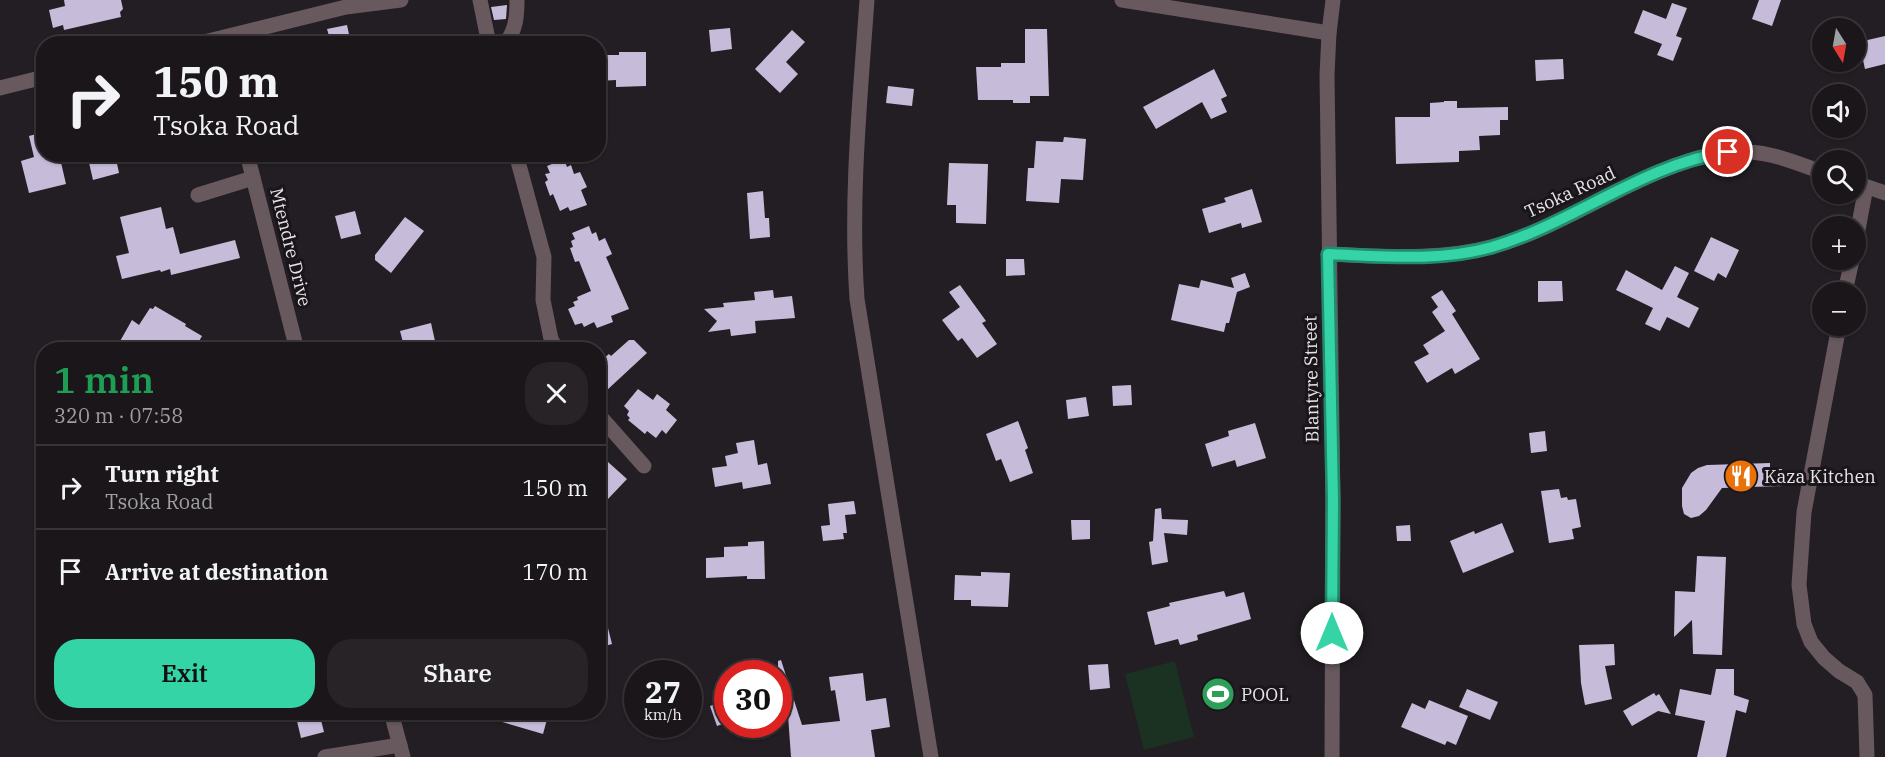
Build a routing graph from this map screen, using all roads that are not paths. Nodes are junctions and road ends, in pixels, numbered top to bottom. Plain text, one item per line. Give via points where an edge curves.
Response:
1 (401, 0) edge
2 (480, 0) edge
3 (517, 0) edge
4 (867, 0) edge
5 (1122, 0) edge
6 (1334, 0) edge
7 (1329, 33) junction
8 (237, 36) edge
9 (487, 36) edge
10 (511, 36) edge
11 (36, 79) edge
12 (0, 88) edge
13 (249, 162) edge
14 (518, 162) edge
15 (1812, 169) edge
16 (253, 178) junction
17 (1866, 187) edge
18 (1885, 193) edge
19 (198, 195) dead end
20 (1328, 254) junction
21 (1837, 336) edge
22 (295, 342) edge
23 (553, 342) edge
24 (606, 423) edge
25 (644, 466) dead end
26 (394, 720) edge
27 (401, 751) edge
28 (325, 757) edge
29 (931, 757) edge
30 (1332, 757) edge
31 (1867, 757) edge

1 - 8 street via 346,7
2 - 9 street
3 - 10 street
4 - 29 street via 855,163 857,299
5 - 7 street
6 - 7 street, Blantyre Street
7 - 20 street, Blantyre Street
11 - 12 street
13 - 16 street, Mtendre Drive
14 - 23 street via 544,256 543,300
15 - 20 street, Tsoka Road via 1750,152 1710,154 1662,170 1532,232 1491,247 1428,256
16 - 19 street
16 - 22 street, Mtendre Drive
17 - 18 street
20 - 30 street, Blantyre Street via 1333,500
21 - 31 street via 1804,512 1799,585 1804,624 1811,642 1824,658 1857,682 1865,695
24 - 25 street
26 - 27 street
27 - 28 street

